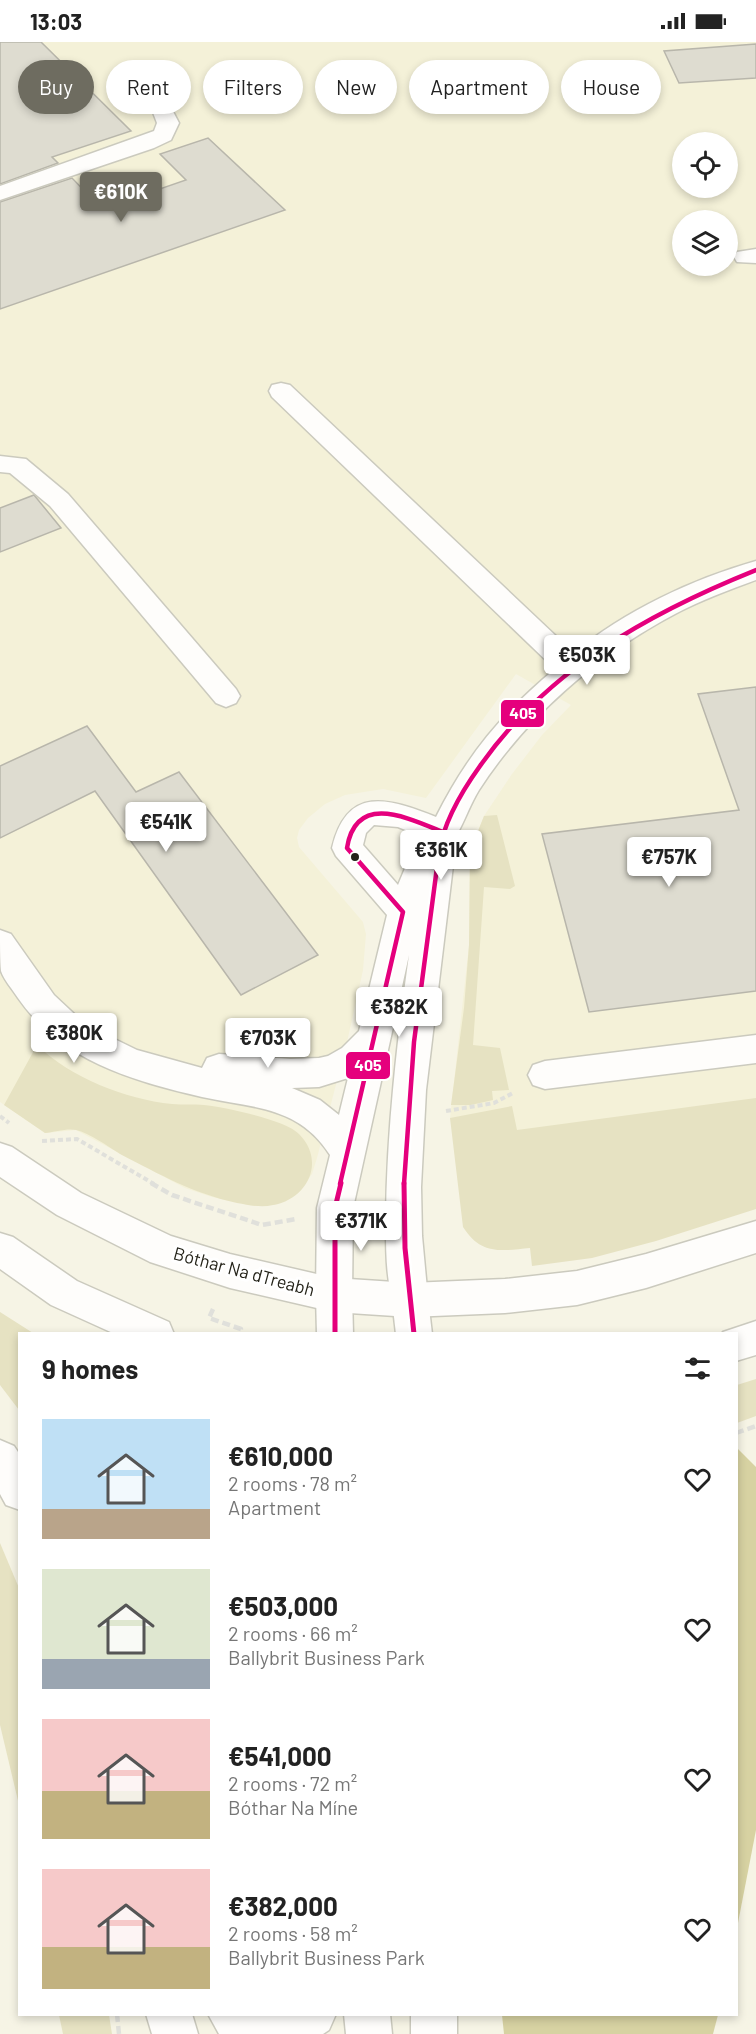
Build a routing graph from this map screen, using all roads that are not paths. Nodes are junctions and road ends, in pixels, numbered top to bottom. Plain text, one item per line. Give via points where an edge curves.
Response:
1 (164, 114) edge
2 (0, 193) edge
3 (281, 391) dead end
4 (0, 464) edge
5 (756, 570) edge
6 (572, 668) junction
7 (226, 696) dead end
8 (443, 832) junction
9 (403, 912) junction
10 (0, 943) edge
11 (372, 1040) junction
12 (756, 1049) edge
13 (136, 1064) junction
14 (545, 1075) road end
15 (347, 1153) junction
16 (0, 1158) edge
17 (756, 1236) edge
18 (0, 1250) edge
19 (334, 1295) junction
20 (412, 1317) edge
21 (123, 1326) edge
22 (148, 1332) edge
23 (335, 1332) edge
24 (756, 1338) edge
25 (738, 1343) edge
26 (0, 1459) edge
27 (18, 1488) edge
28 (170, 2016) edge
29 (233, 2016) edge
30 (310, 2016) edge
31 (367, 2016) edge
32 (434, 2016) edge
33 (175, 2034) edge
34 (369, 2034) edge
35 (434, 2034) edge

1 - 2 main road via 168,123 163,135
3 - 6 main road
4 - 7 main road via 17,465 59,500
5 - 6 main road via 665,607
6 - 8 main road via 503,736 468,784
8 - 9 main road via 422,863
8 - 9 main road via 372,812 355,820 348,831 347,848
8 - 20 main road via 414,1028 408,1108 404,1237
9 - 11 main road
10 - 13 main road via 47,1009 72,1034
11 - 13 main road via 348,1062 331,1070 305,1073
11 - 15 main road
12 - 14 main road
13 - 15 main road via 306,1108 325,1122
15 - 19 main road via 334,1208
16 - 19 main road, Bóthar Na dTreabh via 69,1204 163,1250
17 - 20 main road, Bóthar Na dTreabh via 577,1288 505,1296
18 - 21 main road
19 - 20 main road, Bóthar Na dTreabh
19 - 23 main road
21 - 22 main road
24 - 25 main road
26 - 27 main road
28 - 33 main road
29 - 30 main road via 248,2029 278,2031
31 - 34 main road
32 - 35 main road

